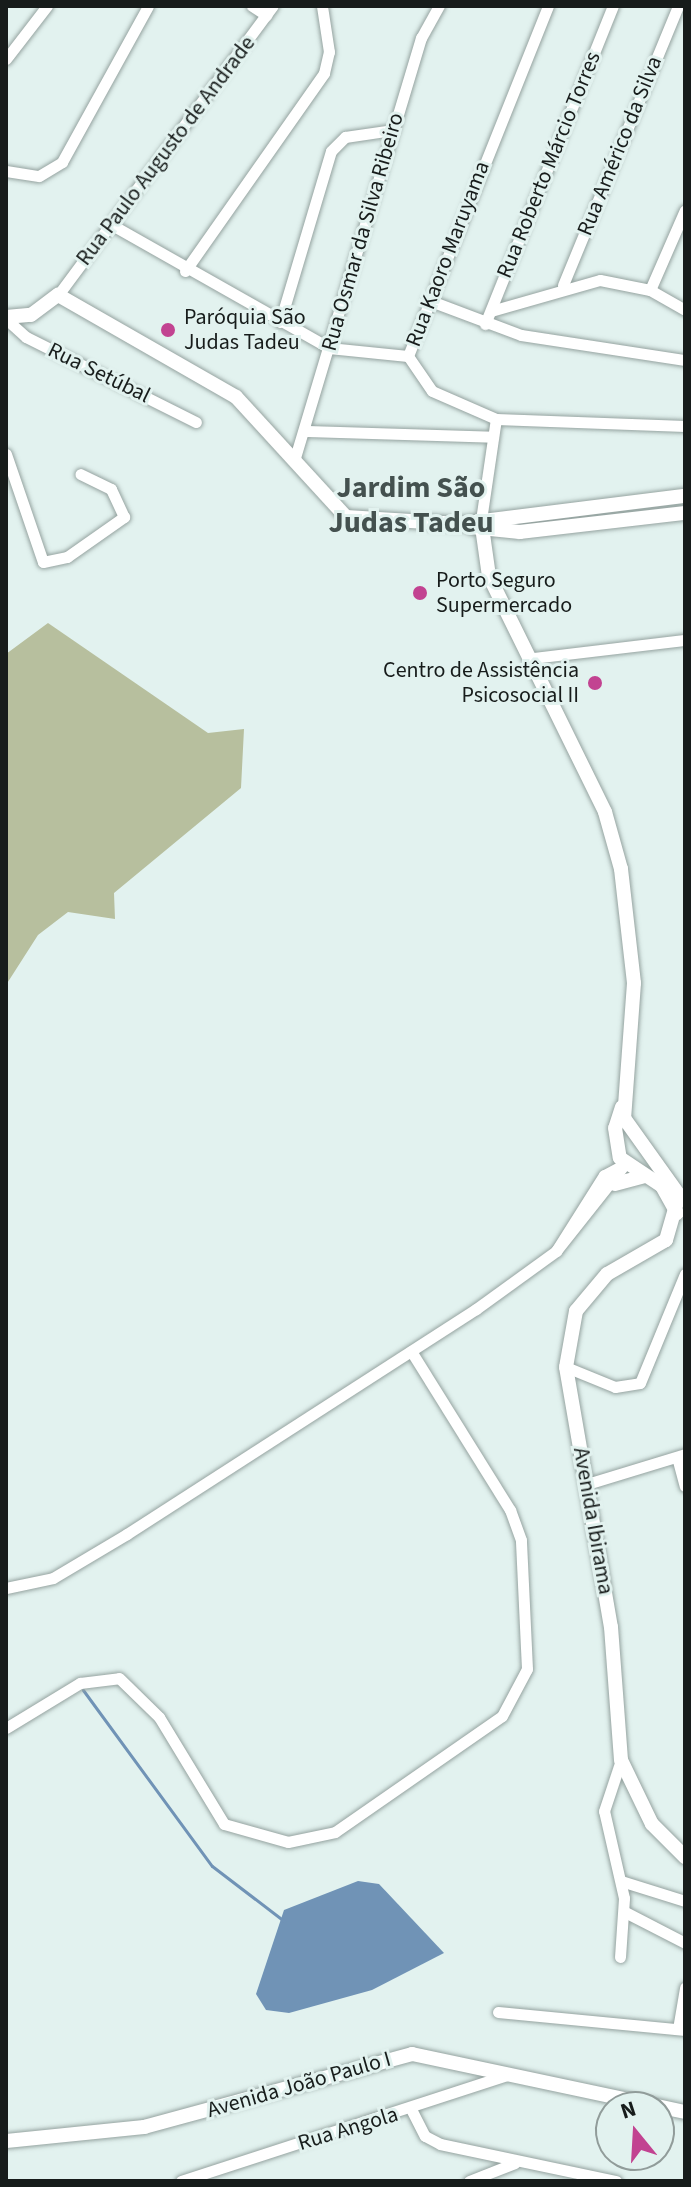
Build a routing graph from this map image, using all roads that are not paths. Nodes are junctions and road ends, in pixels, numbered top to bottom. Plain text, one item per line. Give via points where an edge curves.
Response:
1 (47, 6) edge
2 (148, 6) edge
3 (252, 6) edge
4 (322, 6) edge
5 (439, 6) edge
6 (548, 6) edge
7 (613, 6) edge
8 (678, 6) edge
9 (270, 10) edge
10 (6, 59) edge
11 (393, 130) junction
12 (6, 171) edge
13 (685, 210) edge
14 (112, 225) junction
15 (185, 271) junction
16 (563, 285) junction
17 (650, 290) junction
18 (58, 295) junction
19 (428, 300) junction
20 (685, 310) edge
21 (491, 311) junction
22 (6, 318) edge
23 (280, 322) junction
24 (485, 324) junction
25 (329, 348) junction
26 (408, 356) junction
27 (685, 360) edge
28 (685, 417) edge
29 (496, 419) junction
30 (196, 422) dead end
31 (685, 426) edge
32 (669, 428) junction
33 (307, 431) junction
34 (493, 437) junction
35 (6, 454) edge
36 (294, 461) junction
37 (80, 474) dead end
38 (685, 496) edge
39 (685, 513) edge
40 (480, 525) junction
41 (685, 640) edge
42 (533, 658) junction
43 (625, 1103) junction
44 (628, 1132) junction
45 (652, 1157) junction
46 (625, 1164) junction
47 (645, 1176) junction
48 (615, 1184) junction
49 (677, 1214) junction
50 (556, 1251) junction
51 (685, 1274) edge
52 (411, 1351) junction
53 (566, 1367) junction
54 (681, 1456) edge
55 (587, 1484) junction
56 (685, 1486) edge
57 (6, 1588) edge
58 (6, 1728) edge
59 (621, 1760) junction
60 (685, 1857) edge
61 (621, 1881) junction
62 (685, 1901) edge
63 (625, 1912) junction
64 (685, 1943) edge
65 (620, 1957) dead end
66 (685, 1988) edge
67 (498, 2012) dead end
68 (682, 2029) edge
69 (514, 2072) junction
70 (411, 2109) junction
71 (685, 2112) edge
72 (6, 2141) edge
73 (473, 2153) junction
74 (515, 2163) junction
75 (558, 2175) edge
76 (468, 2180) edge
77 (181, 2181) edge
78 (616, 2181) edge

1 - 10 street
2 - 12 street via 62,162 39,176
3 - 9 street
4 - 15 street via 329,52 324,73
5 - 11 street, Rua Osmar da Silva Ribeiro via 421,38
6 - 19 street, Rua Kaoro Maruyama
7 - 21 street, Rua Roberto Márcio Torres
8 - 16 street, Rua Américo da Silva
9 - 14 street, Rua Paulo Augusto de Andrade
11 - 23 street via 345,137 331,151
11 - 25 street, Rua Osmar da Silva Ribeiro
13 - 17 street
14 - 15 street
14 - 18 street, Rua Paulo Augusto de Andrade
15 - 23 street
16 - 17 street via 618,281
16 - 21 street
17 - 20 street
18 - 22 main road via 31,315
18 - 36 main road via 236,397
19 - 24 street
19 - 26 street, Rua Kaoro Maruyama
21 - 24 street, Rua Roberto Márcio Torres
22 - 30 street, Rua Setúbal via 26,337
23 - 25 street
24 - 27 street
25 - 26 street
25 - 33 street, Rua Osmar da Silva Ribeiro
26 - 29 street, Rua Kaoro Maruyama via 432,391
28 - 32 street
29 - 32 street, Rua Kaoro Maruyama
29 - 34 street
31 - 32 street, Rua Kaoro Maruyama
33 - 34 street
33 - 36 street, Rua Osmar da Silva Ribeiro
34 - 40 street
35 - 37 street via 27,502 36,556 52,562 124,517 111,489
36 - 40 main road via 346,517
38 - 40 main road
39 - 40 main road
40 - 42 main road via 489,576
41 - 42 street
42 - 43 main road via 587,765 621,869 635,1018
43 - 44 main road
43 - 46 main road via 615,1136
44 - 45 main road
44 - 46 main road
45 - 46 main road
45 - 49 main road via 673,1179
46 - 47 main road
46 - 48 street
46 - 50 street via 604,1175
47 - 48 main road
47 - 49 main road via 662,1186
48 - 50 street
49 - 53 main road, Avenida Ibirama via 666,1240 589,1291 570,1326
50 - 52 street
51 - 53 street via 640,1383 615,1387
52 - 57 street via 65,1570
52 - 58 street via 510,1510 521,1540 527,1669 502,1716 335,1832 288,1842 224,1824 159,1717 119,1678 80,1683
53 - 55 main road, Avenida Ibirama
54 - 55 street
54 - 56 street
55 - 59 main road, Avenida Ibirama via 611,1627
59 - 60 main road, Avenida Ibirama via 652,1824
59 - 61 street via 604,1811
61 - 62 street
61 - 63 street
63 - 64 street
63 - 65 street
66 - 68 street
67 - 68 street
69 - 70 street, Rua Angola
69 - 71 main road, Avenida João Paulo I
69 - 72 main road, Avenida João Paulo I via 399,2056 144,2127
70 - 73 street via 425,2136
70 - 77 street, Rua Angola
73 - 74 street
73 - 76 street
74 - 75 street
74 - 76 street
75 - 78 street

